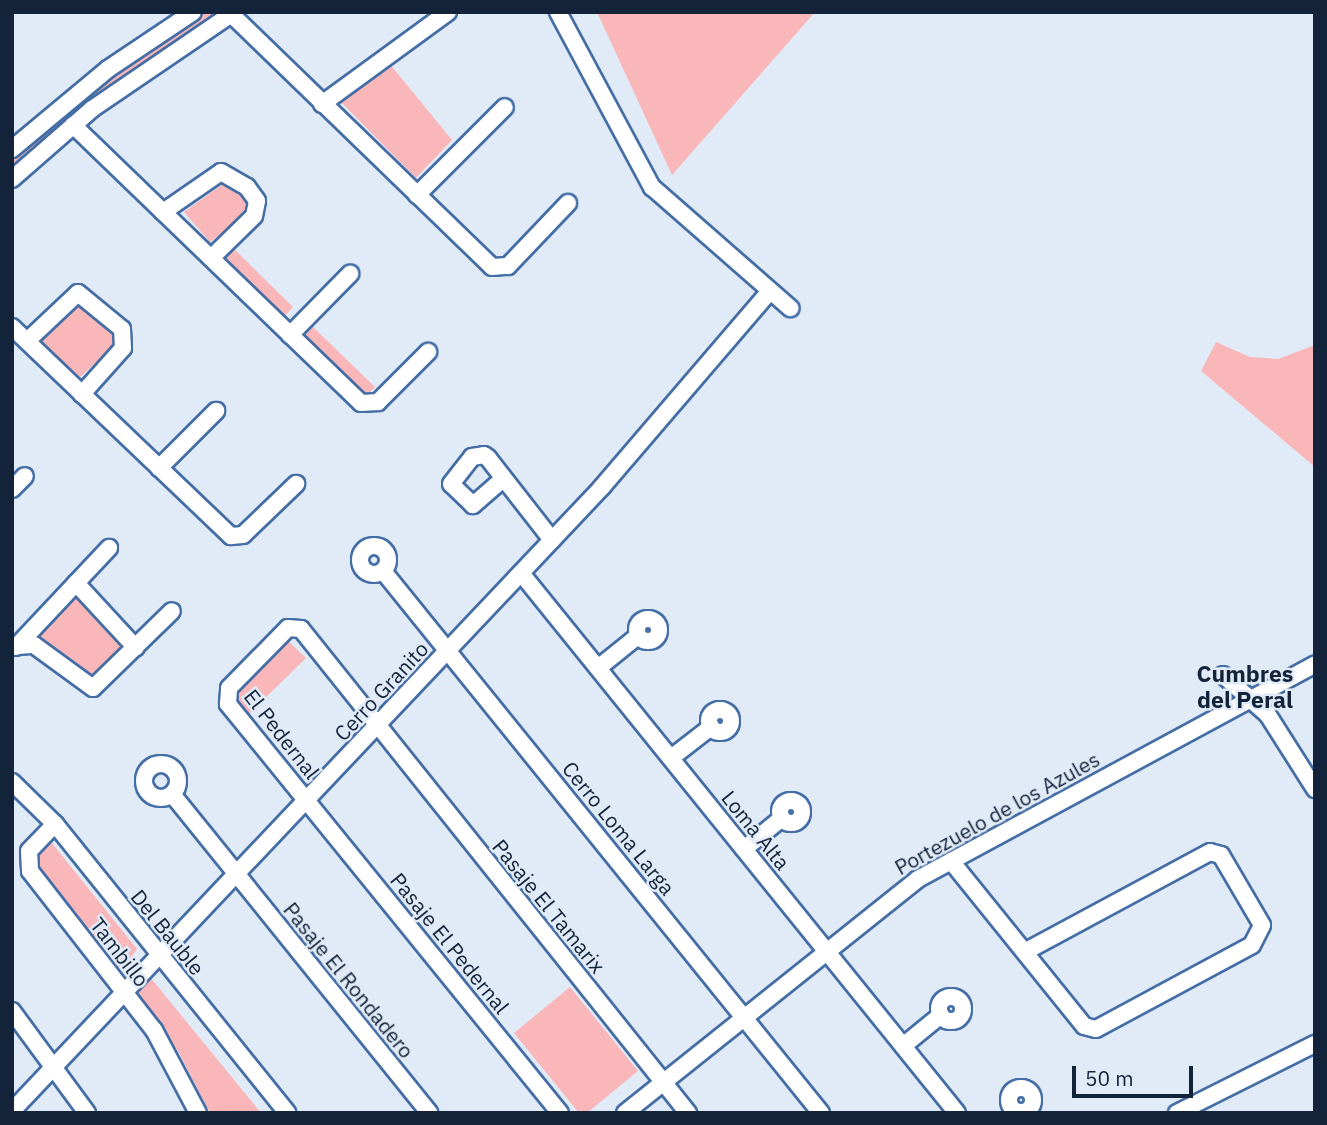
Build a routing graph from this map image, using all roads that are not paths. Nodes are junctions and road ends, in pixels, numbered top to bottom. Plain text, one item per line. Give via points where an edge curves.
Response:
1 (193, 12) edge
2 (448, 12) edge
3 (558, 12) edge
4 (233, 13) edge
5 (321, 104) junction
6 (505, 107) dead end
7 (73, 125) junction
8 (14, 144) edge
9 (12, 179) edge
10 (417, 195) junction
11 (568, 203) dead end
12 (163, 212) junction
13 (211, 258) junction
14 (349, 274) dead end
15 (770, 290) junction
16 (790, 308) dead end
17 (12, 327) edge
18 (290, 335) junction
19 (27, 341) junction
20 (428, 352) dead end
21 (82, 394) junction
22 (216, 411) dead end
23 (159, 468) junction
24 (25, 476) dead end
25 (503, 478) dead end
26 (296, 484) dead end
27 (12, 489) edge
28 (552, 540) junction
29 (109, 548) dead end
30 (383, 570) dead end
31 (521, 573) junction
32 (76, 583) junction
33 (172, 611) dead end
34 (638, 636) dead end
35 (136, 648) junction
36 (15, 649) edge
37 (448, 650) junction
38 (1315, 664) edge
39 (598, 668) junction
40 (1223, 675) dead end
41 (1251, 698) junction
42 (376, 726) junction
43 (711, 727) dead end
44 (671, 758) junction
45 (12, 782) edge
46 (1315, 789) edge
47 (172, 794) dead end
48 (307, 799) junction
49 (782, 818) dead end
50 (55, 824) junction
51 (744, 849) junction
52 (951, 861) junction
53 (236, 874) junction
54 (827, 951) junction
55 (1026, 951) junction
56 (160, 955) junction
57 (125, 992) junction
58 (12, 1011) edge
59 (941, 1015) dead end
60 (744, 1017) junction
61 (1315, 1044) edge
62 (903, 1046) junction
63 (56, 1065) junction
64 (664, 1082) junction
65 (1030, 1093) dead end
66 (1008, 1110) edge
67 (12, 1111) edge
68 (87, 1113) edge
69 (198, 1113) edge
70 (287, 1113) edge
71 (429, 1113) edge
72 (560, 1113) edge
73 (625, 1113) edge
74 (688, 1113) edge
75 (821, 1113) edge
76 (957, 1113) edge
77 (1177, 1113) edge

1 - 8 street via 107,69
2 - 5 street
3 - 15 street via 652,187
4 - 5 street
4 - 7 street
5 - 10 street
6 - 10 street
7 - 9 street
7 - 12 street
10 - 11 street via 499,269
12 - 13 street
12 - 13 street via 220,172 247,187 257,201 254,216
13 - 18 street
14 - 18 street
15 - 16 street
15 - 28 street, Cerro Granito
17 - 19 street
18 - 20 street via 365,404 381,400
19 - 21 street
19 - 21 street via 78,293 122,329 123,348
21 - 23 street
22 - 23 street
23 - 26 street via 235,537
24 - 27 street
25 - 28 street
28 - 31 street, Cerro Granito
29 - 32 street
30 - 37 street, Cerro Loma Larga
31 - 37 street, Cerro Granito
31 - 39 street, Loma Alta
32 - 35 street
32 - 36 street
33 - 35 street
34 - 39 street
35 - 36 street via 93,688 34,645
37 - 42 street, Cerro Granito
37 - 60 street, Cerro Loma Larga
38 - 41 street, Portezuelo de los Azules
39 - 44 street, Loma Alta
40 - 41 street
41 - 46 street via 1286,738
41 - 52 street, Portezuelo de los Azules
42 - 48 street, Cerro Granito
42 - 48 street, El Pedernal via 298,627 288,628 229,688 227,700
42 - 64 street, Pasaje El Tamarix
43 - 44 street
44 - 51 street, Loma Alta
45 - 50 street, Del Bauble
47 - 53 street, Pasaje El Rondadero
48 - 53 street, Cerro Granito
48 - 72 street, Pasaje El Pedernal
49 - 51 street
50 - 56 street, Del Bauble
50 - 57 street, Tambillo via 32,846 30,871
51 - 54 street, Loma Alta
52 - 54 street, Portezuelo de los Azules via 905,887
52 - 55 street
53 - 56 street, Cerro Granito
53 - 71 street, Pasaje El Rondadero
54 - 60 street, Portezuelo de los Azules
54 - 62 street, Loma Alta
55 - 55 street via 1210,852 1221,855 1262,925 1252,945 1096,1029 1084,1026
56 - 57 street, Cerro Granito
56 - 70 street, Del Bauble
57 - 63 street, Cerro Granito
57 - 69 street, Tambillo via 158,1036
58 - 63 street
59 - 62 street
60 - 64 street, Portezuelo de los Azules
60 - 75 street, Cerro Loma Larga
61 - 77 street
62 - 76 street, Loma Alta
63 - 67 street, Cerro Granito
63 - 68 street
64 - 73 street, Portezuelo de los Azules
64 - 74 street, Pasaje El Tamarix
65 - 66 street via 1016,1090

